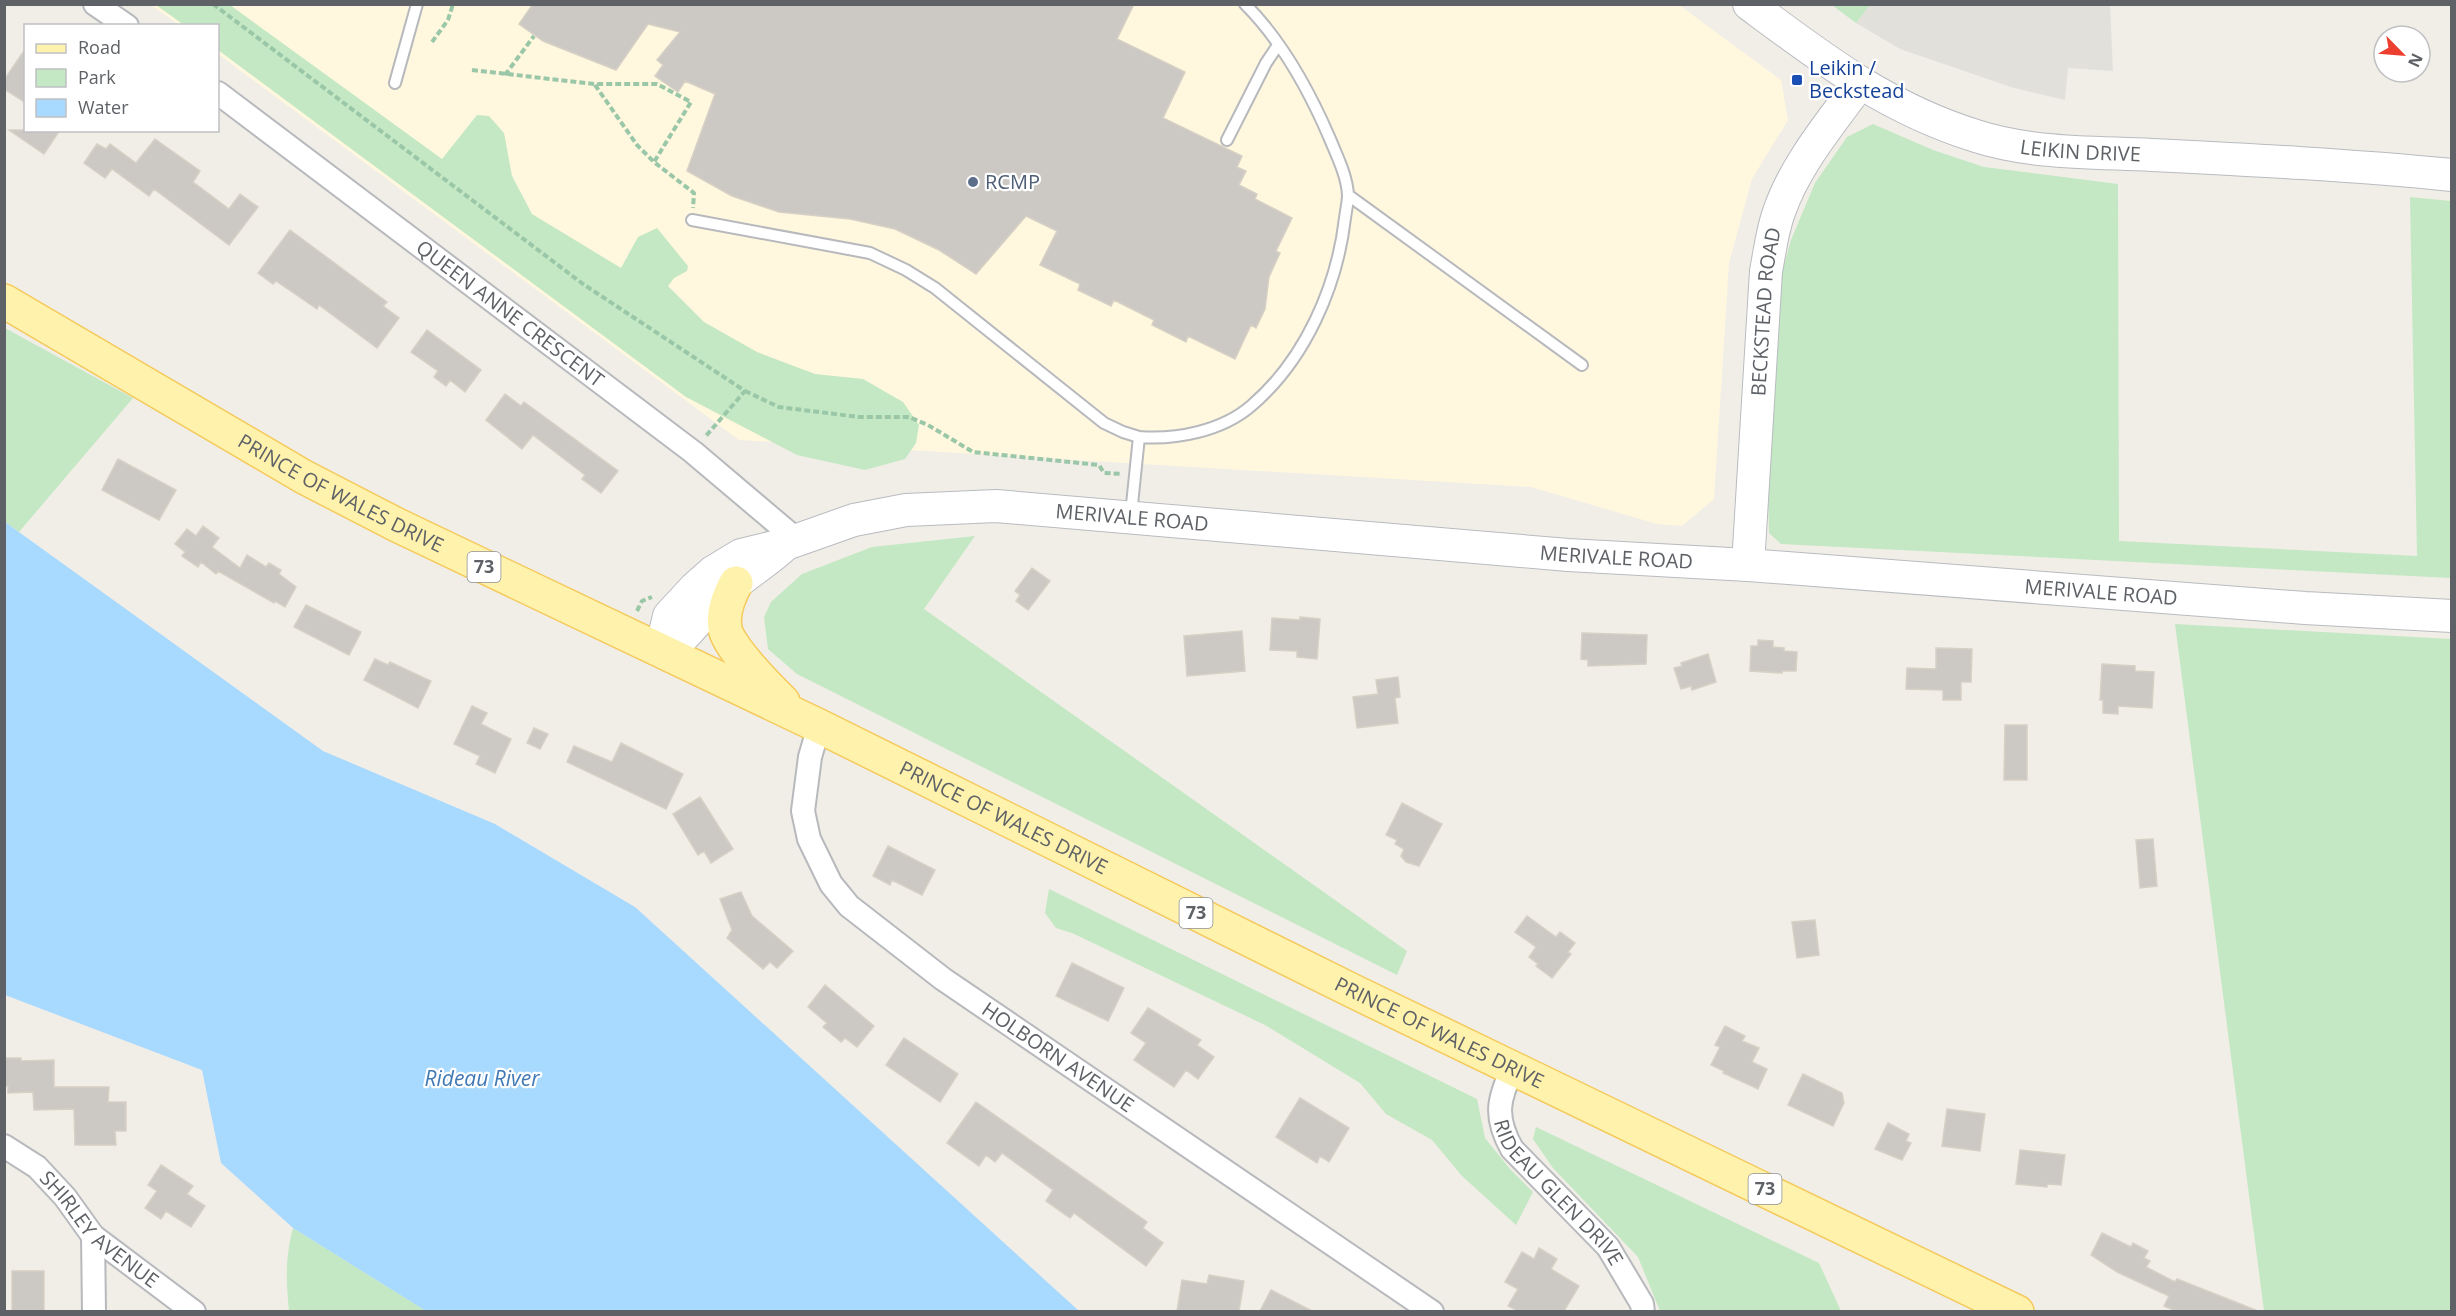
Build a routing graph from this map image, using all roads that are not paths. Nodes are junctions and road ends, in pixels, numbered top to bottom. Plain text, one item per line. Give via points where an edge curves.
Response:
1 (95, 4) edge
2 (417, 4) edge
3 (1245, 4) edge
4 (1749, 4) edge
5 (124, 24) edge
6 (1278, 45) junction
7 (395, 82) dead end
8 (1859, 84) junction
9 (219, 94) edge
10 (1227, 140) dead end
11 (2451, 175) edge
12 (1348, 195) junction
13 (692, 220) road end
14 (4, 301) edge
15 (1582, 366) dead end
16 (1139, 437) junction
17 (1130, 518) junction
18 (791, 542) junction
19 (1748, 565) junction
20 (736, 583) junction
21 (2451, 616) edge
22 (665, 653) junction
23 (811, 722) junction
24 (1513, 1068) junction
25 (4, 1146) edge
26 (93, 1236) junction
27 (94, 1311) edge
28 (194, 1311) edge
29 (1432, 1311) edge
30 (1643, 1311) edge
31 (2017, 1311) edge

1 - 5 street
2 - 7 lane
3 - 6 lane
4 - 8 main road, LEIKIN DRIVE
6 - 10 lane
6 - 12 lane via 1314,102 1339,159
8 - 11 main road, LEIKIN DRIVE via 1932,121 2001,143
8 - 19 main road, BECKSTEAD ROAD via 1788,188 1772,237 1766,271
9 - 18 street, QUEEN ANNE CRESCENT via 693,452
12 - 15 lane
12 - 16 lane via 1334,275 1297,353 1278,376 1250,406 1226,421 1170,438
13 - 16 lane via 870,254 906,270 953,302 1104,423
14 - 22 main road, PRINCE OF WALES DRIVE / 73 via 304,477
16 - 17 lane
17 - 18 main road, MERIVALE ROAD via 996,506 906,510 854,520
17 - 19 main road, MERIVALE ROAD via 1568,555
18 - 20 main road, MERIVALE ROAD
18 - 22 main road, MERIVALE ROAD via 741,555 694,588 669,616
19 - 21 main road, MERIVALE ROAD
20 - 22 main road, MERIVALE ROAD
20 - 23 main road via 727,603 726,633 772,691
22 - 23 main road, PRINCE OF WALES DRIVE / 73
23 - 24 main road, PRINCE OF WALES DRIVE / 73
23 - 29 street, HOLBORN AVENUE via 803,811 808,839 831,884 849,906 943,979
24 - 30 street, RIDEAU GLEN DRIVE via 1502,1090 1499,1108 1512,1149 1608,1247
24 - 31 main road, PRINCE OF WALES DRIVE / 73
25 - 26 street, SHIRLEY AVENUE via 37,1167
26 - 27 street
26 - 28 street, SHIRLEY AVENUE

